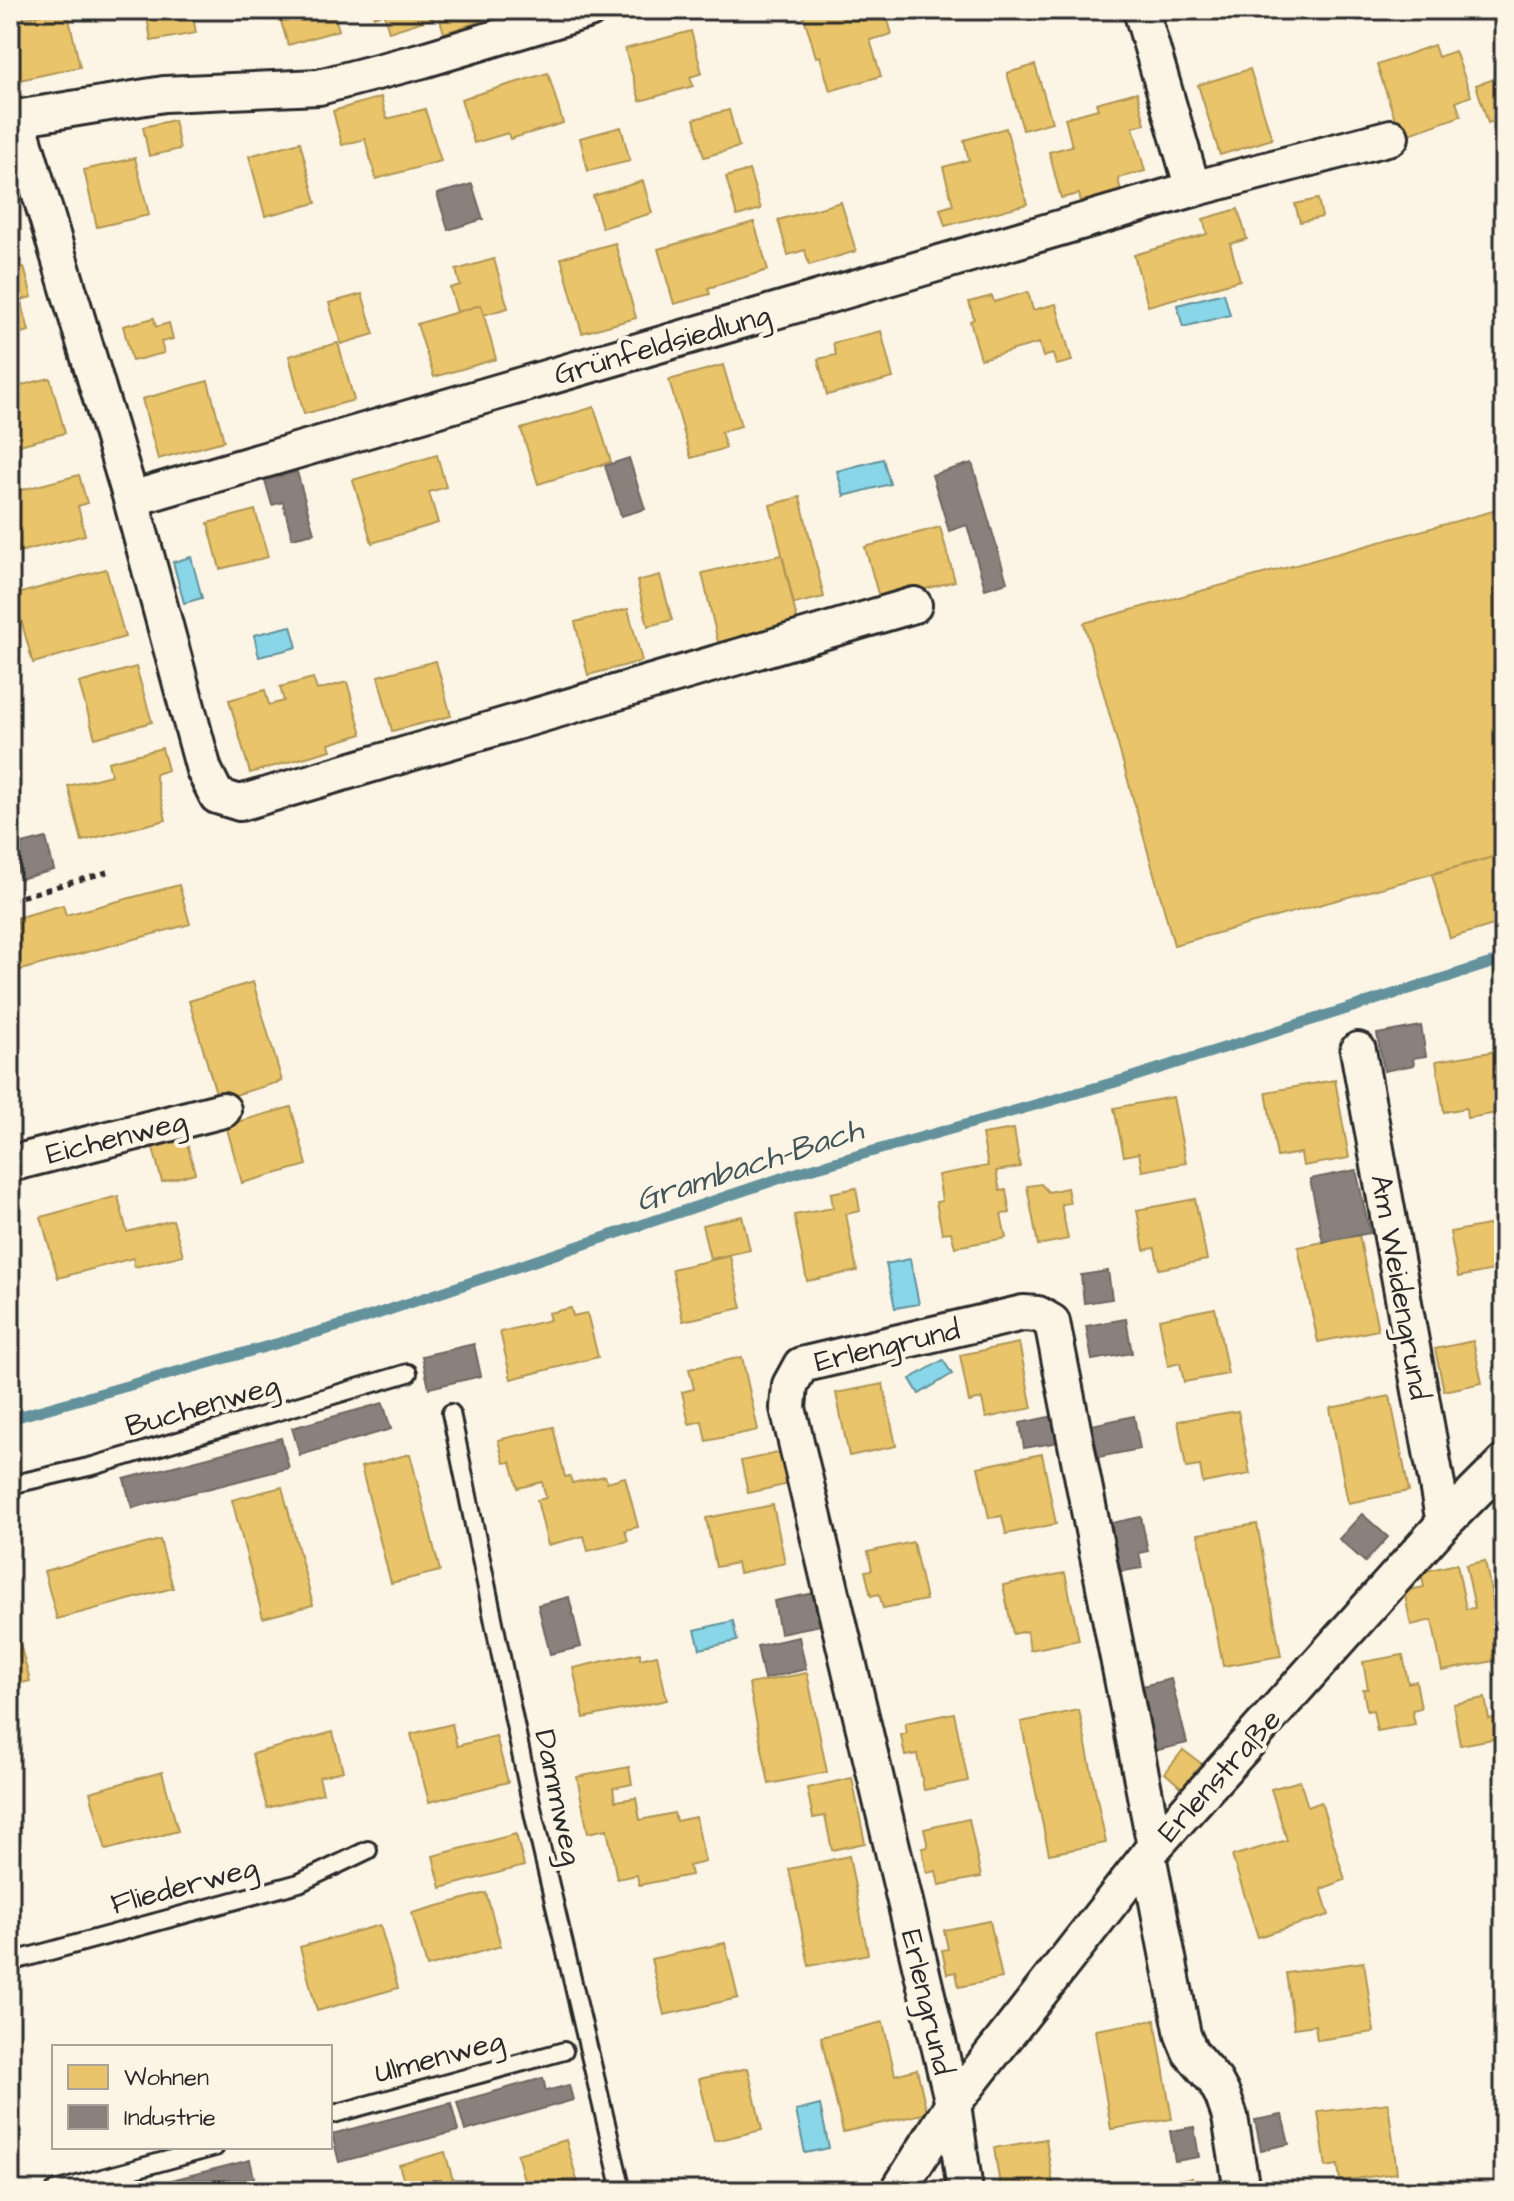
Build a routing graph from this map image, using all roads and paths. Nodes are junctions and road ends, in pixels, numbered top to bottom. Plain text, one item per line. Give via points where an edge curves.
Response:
1 (589, 10) edge
2 (1141, 10) edge
3 (14, 118) edge
4 (1391, 137) dead end
5 (1193, 189) junction
6 (131, 499) junction
7 (914, 605) dead end
8 (107, 872) dead end
9 (10, 900) edge
10 (1358, 1050) dead end
11 (223, 1110) dead end
12 (10, 1164) edge
13 (408, 1373) dead end
14 (451, 1413) dead end
15 (1504, 1463) edge
16 (10, 1485) edge
17 (1444, 1523) junction
18 (368, 1850) dead end
19 (1151, 1850) junction
20 (10, 1962) edge
21 (564, 2051) dead end
22 (953, 2104) junction
23 (332, 2114) edge
24 (208, 2149) edge
25 (55, 2191) edge
26 (622, 2191) edge
27 (898, 2191) edge
28 (965, 2191) edge
29 (1242, 2191) edge

1 - 3 street via 319,87 164,94
2 - 5 street
3 - 6 street
4 - 5 street, Grünfeldsiedlung
5 - 6 street, Grünfeldsiedlung
6 - 7 street via 204,770 217,796 240,803
8 - 9 path
10 - 17 street, Am Weidengrund
11 - 12 street, Eichenweg
13 - 16 lane, Buchenweg via 93,1466
14 - 26 lane, Dammweg via 534,1817
15 - 17 street, Erlenstraße
17 - 19 street, Erlenstraße
18 - 20 lane, Fliederweg via 299,1883
19 - 22 street, Erlenstraße
19 - 22 street, Erlengrund via 1052,1322 1023,1313 801,1365 790,1385 788,1408
19 - 29 street via 1183,2035 1223,2096
21 - 23 lane, Ulmenweg
22 - 27 street, Erlenstraße
22 - 28 street
24 - 25 lane

